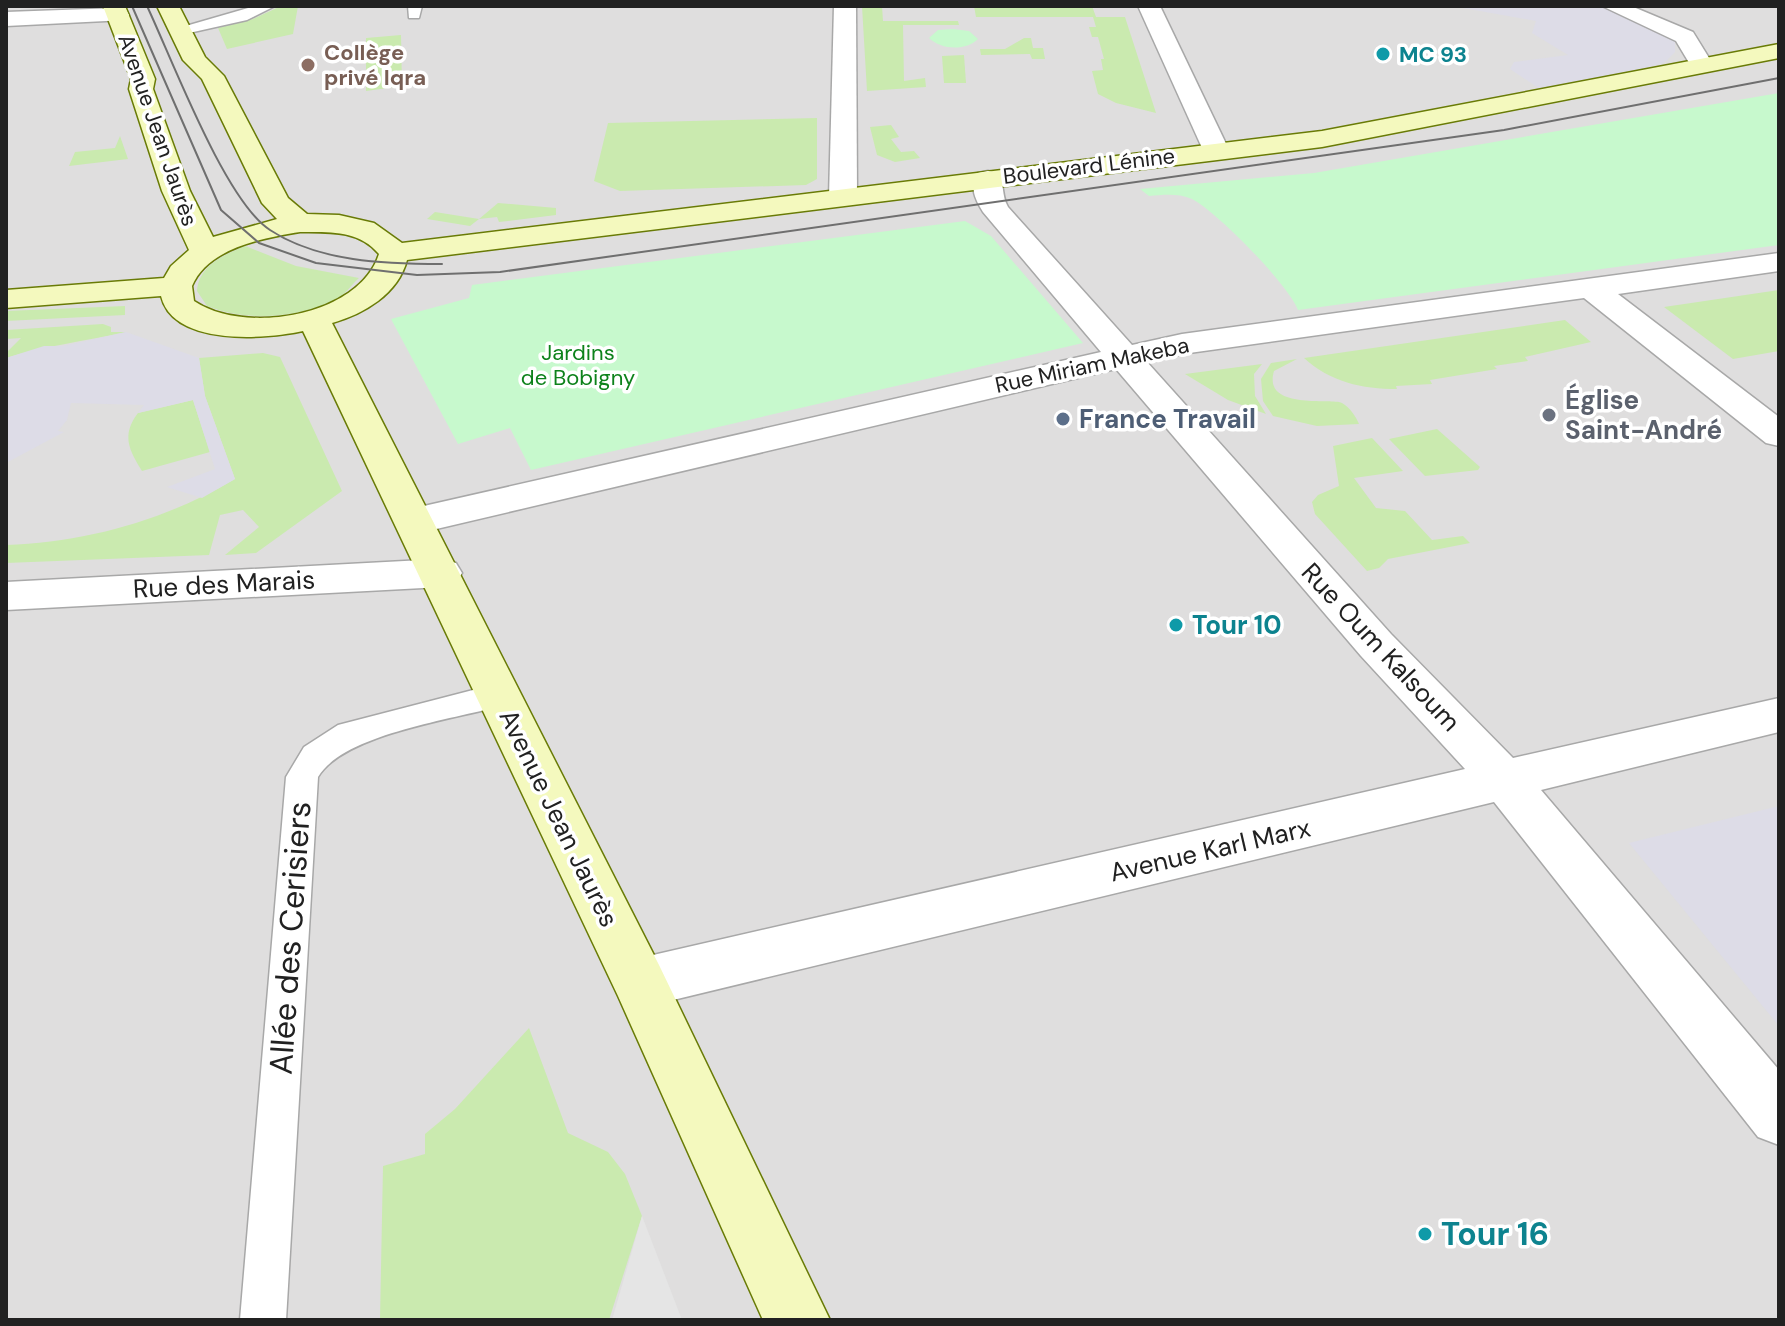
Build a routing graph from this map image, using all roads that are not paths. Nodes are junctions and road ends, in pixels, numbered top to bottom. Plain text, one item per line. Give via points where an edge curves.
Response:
1 (168, 6) edge
2 (268, 6) edge
3 (845, 6) edge
4 (1149, 6) edge
5 (1613, 6) edge
6 (116, 10) edge
7 (6, 19) edge
8 (180, 30) junction
9 (1779, 51) edge
10 (1702, 66) junction
11 (1216, 150) junction
12 (988, 179) junction
13 (843, 197) junction
14 (300, 223) junction
15 (206, 253) junction
16 (394, 253) junction
17 (1779, 262) edge
18 (176, 286) junction
19 (1592, 289) junction
20 (6, 299) edge
21 (314, 319) junction
22 (1122, 356) junction
23 (1779, 435) edge
24 (415, 521) junction
25 (442, 573) junction
26 (6, 596) edge
27 (500, 695) junction
28 (1779, 715) edge
29 (1505, 781) junction
30 (640, 983) junction
31 (1779, 1116) edge
32 (263, 1320) edge
33 (797, 1320) edge

1 - 8 street, Avenue Jean Jaurès
2 - 8 lane
3 - 13 street
4 - 11 street
5 - 10 street via 1685,37
6 - 7 street
6 - 15 street, Avenue Jean Jaurès via 176,191
8 - 14 street, Avenue Jean Jaurès via 195,60 212,76 276,203
9 - 10 street, Boulevard Lénine
10 - 11 street, Boulevard Lénine via 1322,139
11 - 12 street, Boulevard Lénine
12 - 13 street, Boulevard Lénine
12 - 22 street, Rue Oum Kalsoum via 992,205
13 - 16 street, Boulevard Lénine
14 - 15 street via 247,234
14 - 16 street via 363,228 384,238
15 - 18 street via 186,269
16 - 21 street via 389,273 372,292
17 - 19 street, Rue Miriam Makeba
18 - 20 street
18 - 21 street via 179,305 188,312 230,327
19 - 22 street, Rue Miriam Makeba
19 - 23 street
21 - 24 street, Avenue Jean Jaurès
22 - 24 street, Rue Miriam Makeba
22 - 29 street, Rue Oum Kalsoum via 1376,645
24 - 25 street, Avenue Jean Jaurès
25 - 26 street, Rue des Marais
25 - 27 street, Avenue Jean Jaurès
27 - 30 street, Avenue Jean Jaurès
27 - 32 lane, Allée des Cerisiers via 349,734 327,744 309,761 302,777
28 - 29 street, Avenue Karl Marx
29 - 30 street, Avenue Karl Marx
29 - 31 street, Rue Oum Kalsoum
30 - 33 street, Avenue Jean Jaurès

